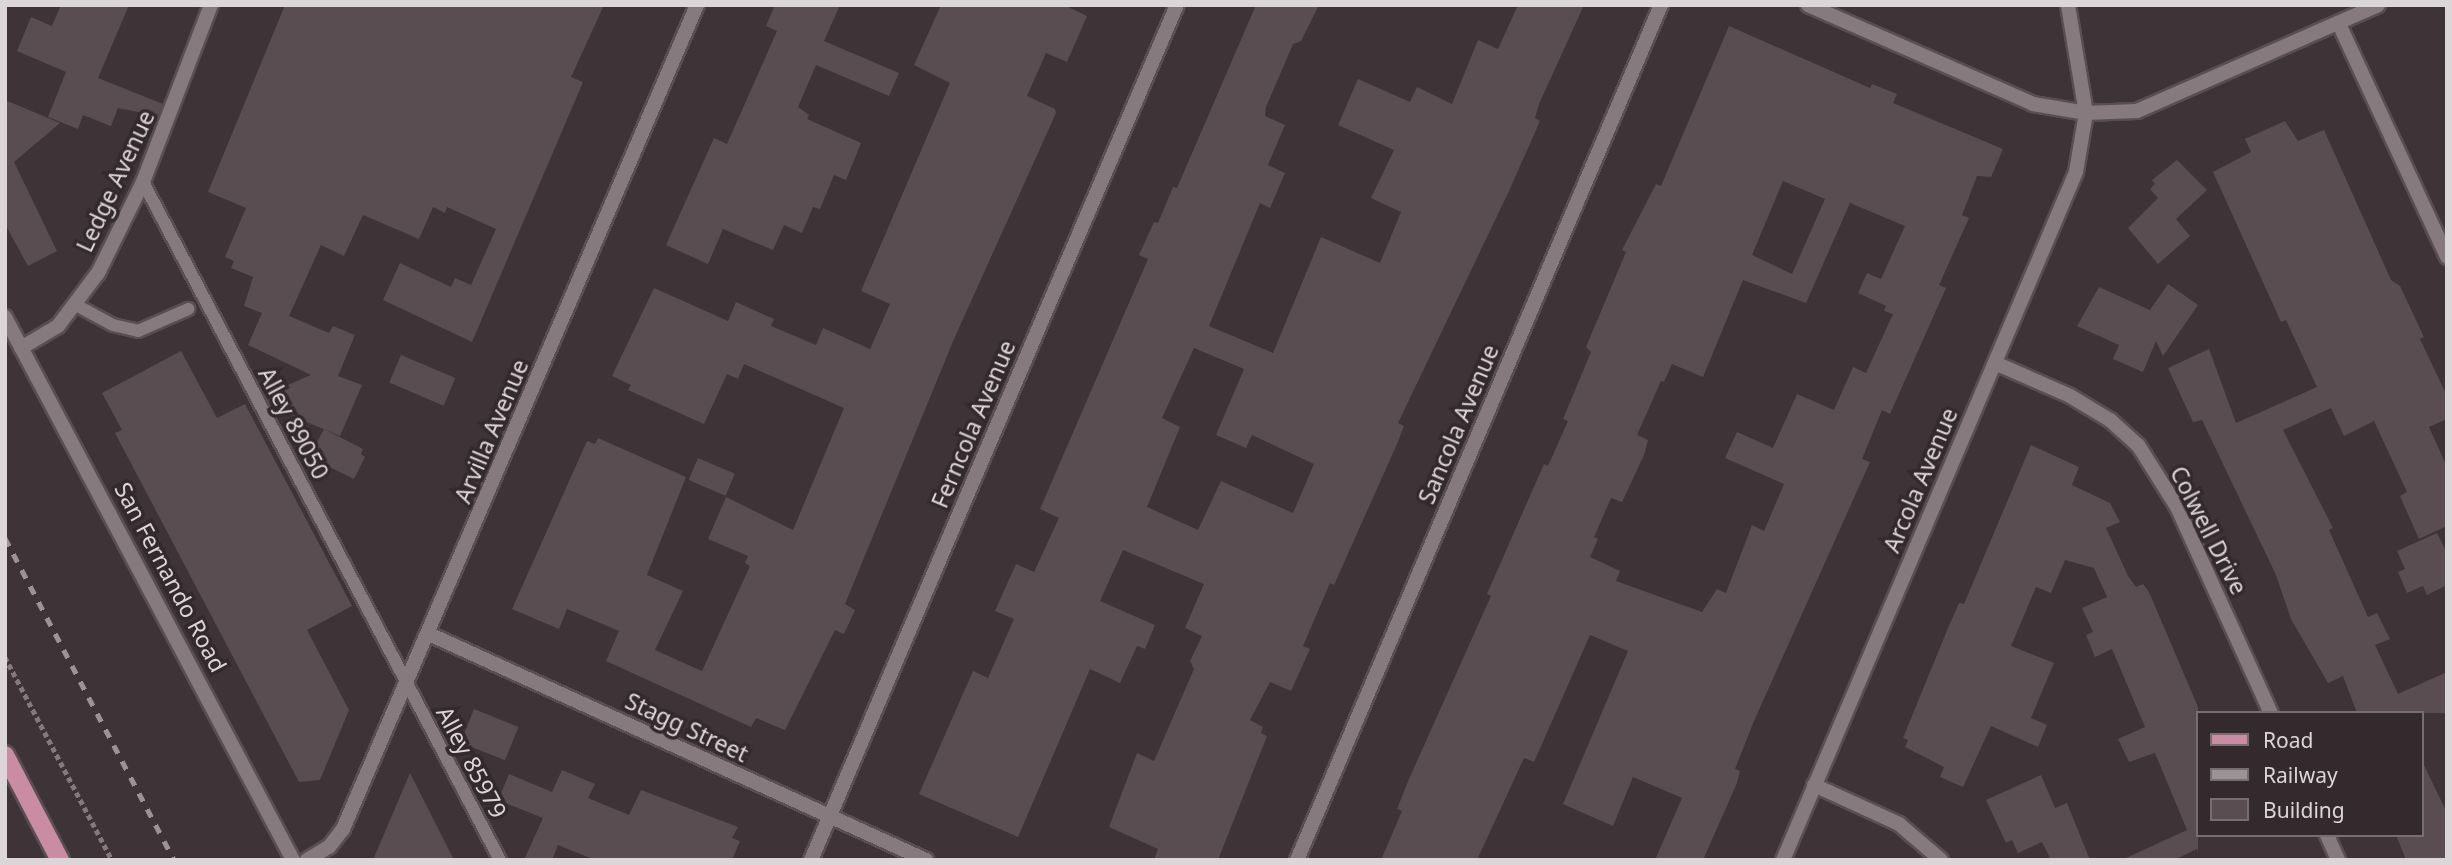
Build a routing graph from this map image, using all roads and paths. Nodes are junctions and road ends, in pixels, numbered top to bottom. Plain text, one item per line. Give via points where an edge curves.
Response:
1 (211, 5) edge
2 (697, 5) edge
3 (1177, 5) edge
4 (1661, 5) edge
5 (1808, 5) edge
6 (2068, 5) edge
7 (2374, 6) edge
8 (2339, 23) junction
9 (2085, 113) junction
10 (143, 182) junction
11 (2447, 257) edge
12 (76, 304) junction
13 (188, 309) dead end
14 (5, 317) edge
15 (21, 348) junction
16 (1995, 363) junction
17 (429, 634) junction
18 (5, 657) edge
19 (407, 684) junction
20 (2270, 711) edge
21 (5, 755) edge
22 (1814, 785) junction
23 (830, 818) junction
24 (2328, 837) edge
25 (60, 860) edge
26 (112, 860) edge
27 (293, 860) edge
28 (307, 860) edge
29 (500, 860) edge
30 (811, 860) edge
31 (926, 860) edge
32 (1297, 860) edge
33 (1783, 860) edge
34 (1941, 860) edge
35 (2338, 860) edge

1 - 10 street, Ledge Avenue
2 - 17 street, Arvilla Avenue
3 - 23 street, Ferncola Avenue
4 - 32 street, Sancola Avenue
5 - 9 street via 2033,104
6 - 9 street, Arcola Avenue
7 - 8 street
8 - 9 street via 2137,111
8 - 11 street
9 - 16 street, Arcola Avenue via 2076,172
10 - 12 street, Ledge Avenue via 98,273
10 - 19 lane, Alley 89050
12 - 13 lane via 113,325 138,331
12 - 15 street, Ledge Avenue via 58,326
14 - 15 street, San Fernando Road
15 - 27 street, San Fernando Road
16 - 20 street, Colwell Drive via 2070,396 2110,420 2138,445 2177,507
16 - 22 street, Arcola Avenue
17 - 19 street, Arvilla Avenue
17 - 23 street, Stagg Street
18 - 26 path
19 - 28 street, Arvilla Avenue via 343,829 329,847
19 - 29 lane, Alley 85979
21 - 25 main road
22 - 33 street, Arcola Avenue
22 - 34 street via 1899,824
23 - 30 street, Ferncola Avenue
23 - 31 street, Stagg Street
24 - 35 street

